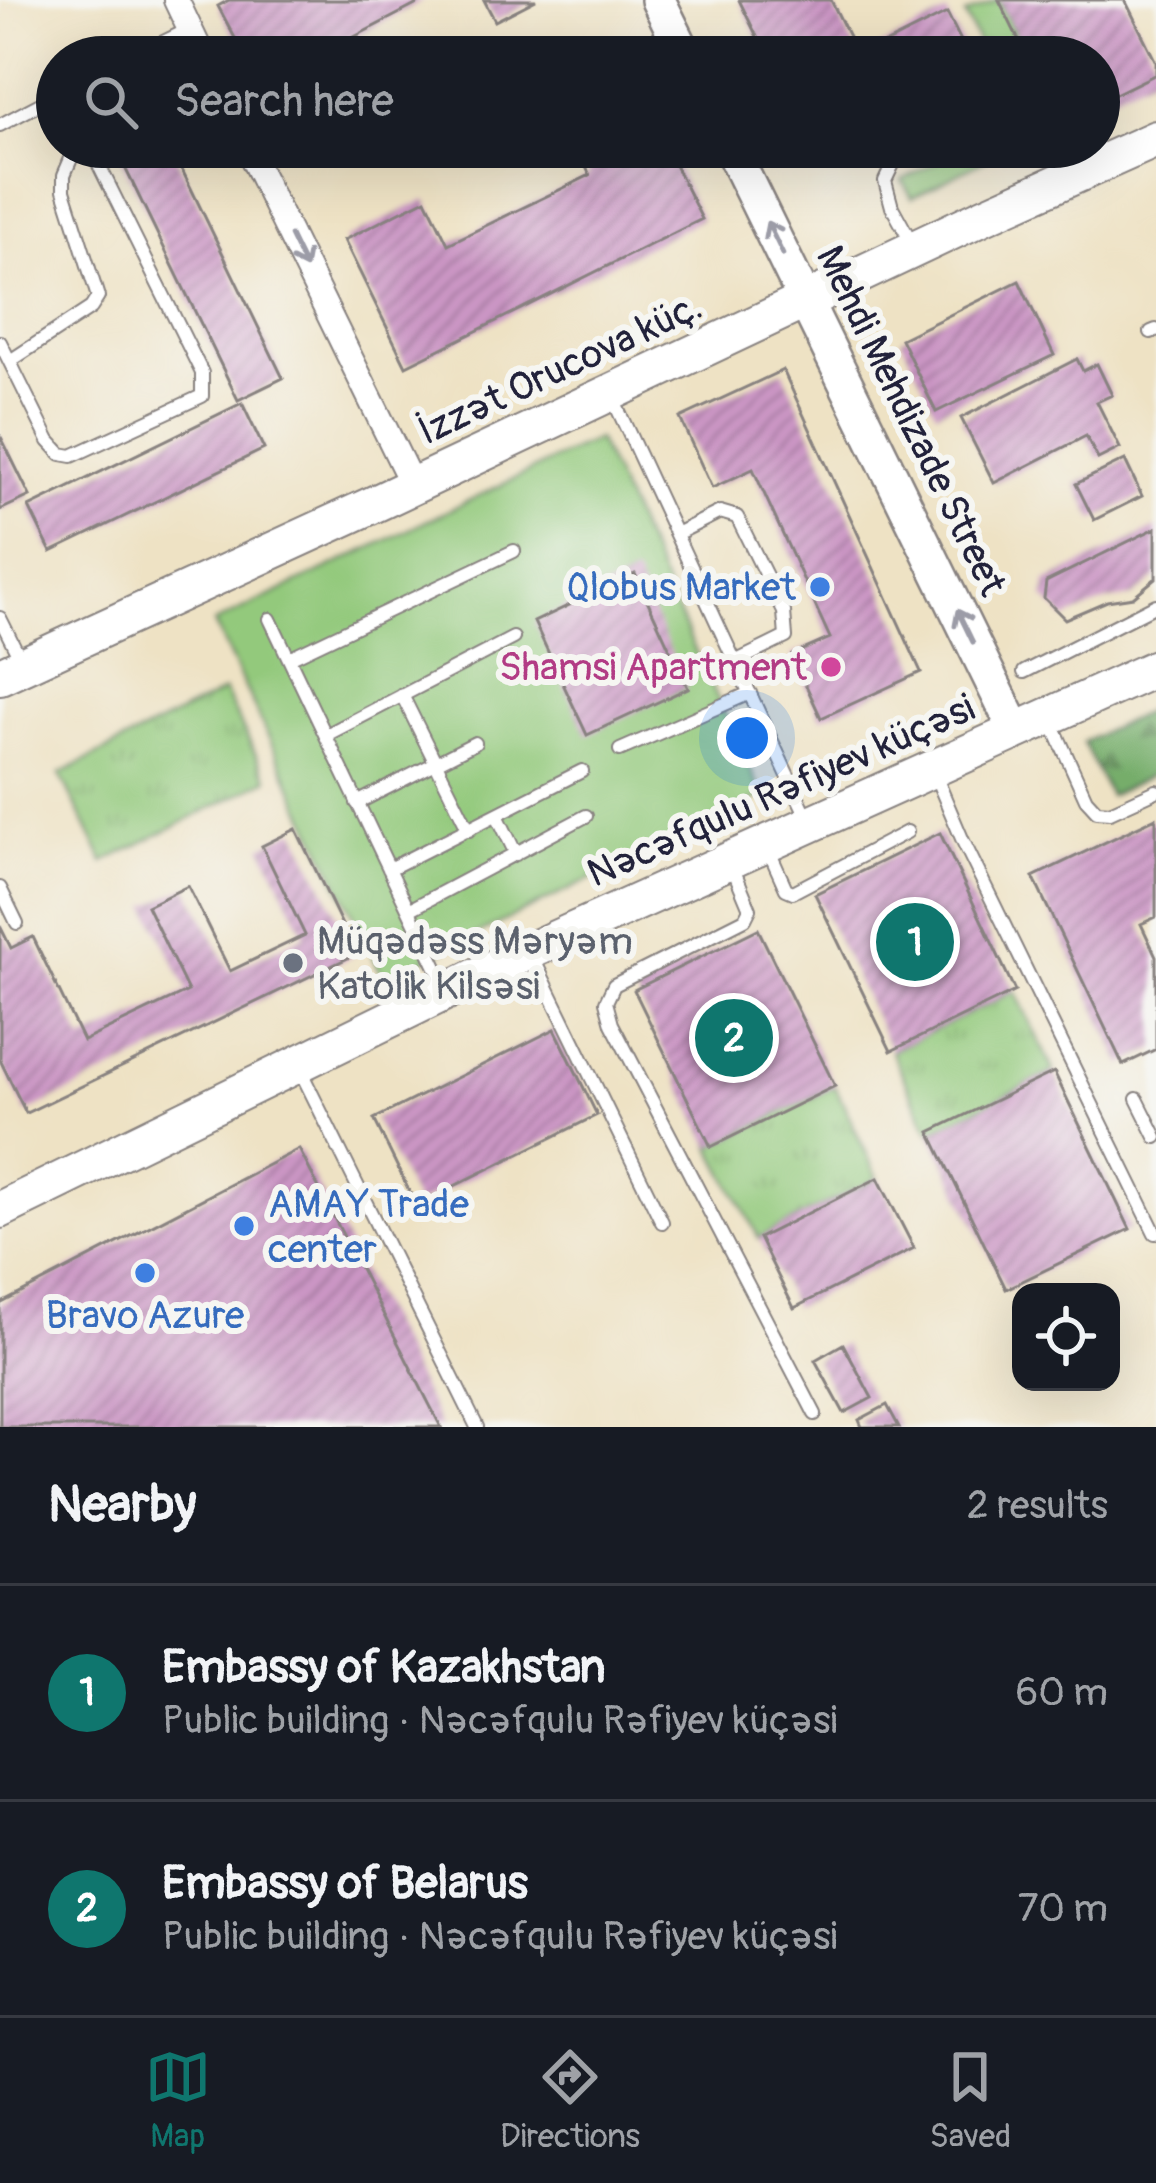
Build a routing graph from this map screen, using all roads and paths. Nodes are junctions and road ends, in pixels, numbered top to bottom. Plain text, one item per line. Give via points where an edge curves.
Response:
1 (176, 0) edge
2 (658, 0) edge
3 (190, 28) junction
4 (174, 36) edge
5 (194, 36) edge
6 (676, 36) edge
7 (36, 106) edge
8 (0, 125) edge
9 (1156, 139) edge
10 (1120, 155) edge
11 (67, 168) edge
12 (100, 168) edge
13 (257, 168) edge
14 (740, 168) edge
15 (891, 168) edge
16 (1092, 168) edge
17 (915, 248) junction
18 (805, 300) junction
19 (0, 342) edge
20 (10, 361) junction
21 (610, 393) junction
22 (412, 486) junction
23 (676, 533) junction
24 (514, 551) dead end
25 (1156, 604) edge
26 (0, 618) edge
27 (270, 619) dead end
28 (513, 638) dead end
29 (289, 658) junction
30 (735, 662) junction
31 (1156, 668) edge
32 (12, 670) edge
33 (1024, 672) dead end
34 (750, 693) junction
35 (402, 695) junction
36 (1033, 724) junction
37 (326, 735) junction
38 (476, 743) dead end
39 (620, 750) dead end
40 (436, 764) junction
41 (932, 768) junction
42 (582, 772) dead end
43 (1156, 791) edge
44 (357, 803) junction
45 (497, 815) junction
46 (586, 816) dead end
47 (810, 822) junction
48 (469, 830) junction
49 (908, 832) dead end
50 (765, 843) junction
51 (515, 854) junction
52 (730, 860) junction
53 (389, 869) junction
54 (0, 888) edge
55 (409, 910) junction
56 (16, 923) dead end
57 (529, 951) junction
58 (447, 990) junction
59 (297, 1064) junction
60 (1137, 1099) dead end
61 (1156, 1137) edge
62 (55, 1186) junction
63 (0, 1197) edge
64 (0, 1210) edge
65 (662, 1222) dead end
66 (1155, 1233) edge
67 (815, 1414) dead end
68 (477, 1427) edge

1 - 3 street
2 - 6 street
3 - 4 lane
3 - 5 street
7 - 8 lane
9 - 10 main road, İzzət Orucova küç.
11 - 20 lane via 64,190 98,297
12 - 20 lane via 202,373 202,396 72,456 61,454
13 -> 22 street
18 -> 14 street, Mehdi Mehdizade Street
15 - 17 lane via 885,181 892,207
16 - 17 main road, İzzət Orucova küç.
17 - 18 main road, İzzət Orucova küç.
18 - 21 main road, İzzət Orucova küç.
36 -> 18 street, Mehdi Mehdizade Street
19 - 20 lane
21 - 22 main road, İzzət Orucova küç.
21 - 23 lane
22 - 32 main road, İzzət Orucova küç.
23 - 30 lane
23 - 30 lane via 720,512 737,517 784,612 786,637
24 - 29 lane
25 - 33 lane
26 - 32 lane
27 - 29 lane
28 - 35 lane
29 - 37 lane
30 - 34 lane
31 - 36 main road, Nəcəfqulu Rəfiyev küçəsi
34 - 39 lane
34 - 47 lane
35 - 37 lane
35 - 40 lane
36 - 41 main road, Nəcəfqulu Rəfiyev küçəsi
36 - 43 lane via 1097,811
37 - 44 lane
38 - 40 lane
40 - 44 lane
40 - 48 lane
41 - 47 main road, Nəcəfqulu Rəfiyev küçəsi
41 - 66 lane
42 - 45 lane
44 - 53 lane
45 - 48 lane
45 - 51 lane
46 - 51 lane
47 - 50 main road, Nəcəfqulu Rəfiyev küçəsi
48 - 53 lane
49 - 50 lane via 793,892
50 - 52 main road, Nəcəfqulu Rəfiyev küçəsi
51 - 55 lane
52 - 57 main road, Nəcəfqulu Rəfiyev küçəsi
52 - 67 lane via 750,909 746,919 614,986 606,1002
53 - 55 lane
54 - 56 lane
55 - 58 lane
57 - 58 main road, Nəcəfqulu Rəfiyev küçəsi
57 - 65 lane
58 - 59 main road, Nəcəfqulu Rəfiyev küçəsi
59 - 62 main road, Nəcəfqulu Rəfiyev küçəsi
59 - 68 lane
60 - 61 lane
62 - 63 main road
62 - 64 main road

